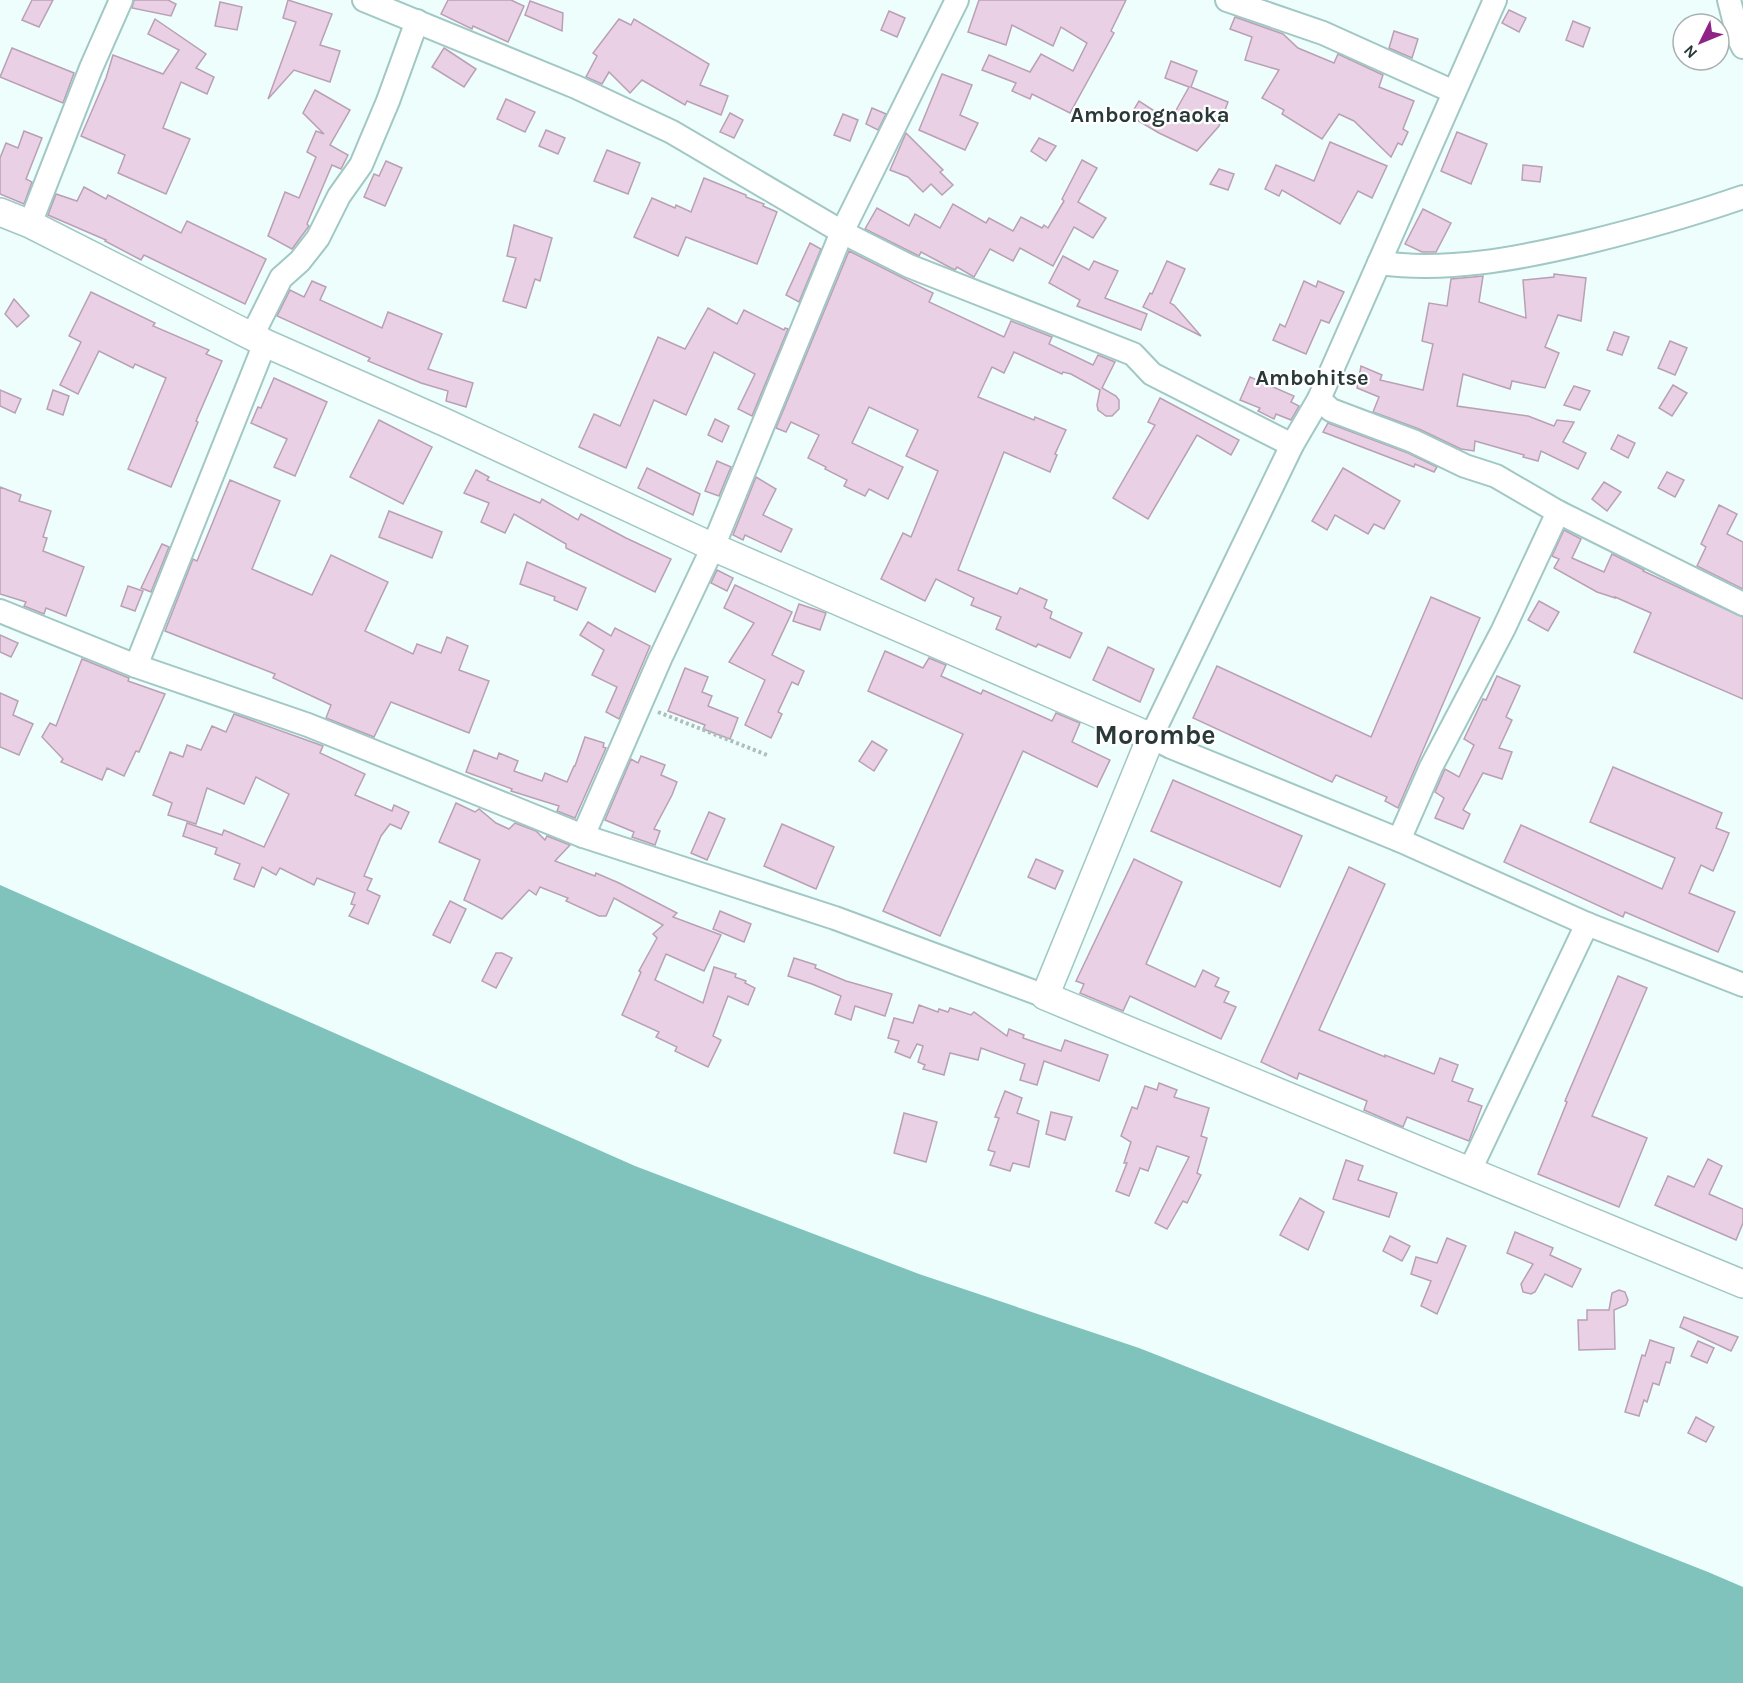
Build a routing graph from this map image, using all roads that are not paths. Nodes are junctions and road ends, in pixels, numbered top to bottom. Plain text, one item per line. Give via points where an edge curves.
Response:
1 (121, 0) edge
2 (364, 0) edge
3 (957, 0) edge
4 (1227, 0) edge
5 (1494, 0) edge
6 (1729, 0) edge
7 (417, 21) junction
8 (1743, 46) edge
9 (1454, 92) junction
10 (1743, 197) edge
11 (0, 212) edge
12 (30, 224) junction
13 (842, 232) junction
14 (1379, 263) junction
15 (258, 340) junction
16 (1319, 399) junction
17 (1292, 445) junction
18 (1558, 512) junction
19 (713, 547) junction
20 (1743, 604) edge
21 (0, 610) edge
22 (136, 666) junction
23 (1151, 736) junction
24 (583, 836) junction
25 (1399, 840) junction
26 (1587, 924) junction
27 (1743, 985) edge
28 (1045, 996) junction
29 (1470, 1170) junction
30 (1743, 1284) edge

1 - 12 street
2 - 7 street
3 - 13 street
4 - 9 street via 1323,33
5 - 9 street
6 - 8 street
7 - 13 street via 672,132
7 - 15 street via 361,165 339,196 318,238 281,278
9 - 14 street
10 - 14 street via 1694,214 1502,261 1413,268
11 - 12 street
12 - 15 street
13 - 17 street via 909,266 1133,354 1152,374
13 - 19 street
14 - 16 street
15 - 19 street
15 - 22 street
16 - 17 street
16 - 18 street via 1331,410 1496,476
17 - 23 street
18 - 20 street
18 - 25 street via 1503,630 1431,767
19 - 23 street
19 - 24 street
21 - 22 street
22 - 24 street via 308,725
23 - 25 street
23 - 28 street
24 - 28 street via 835,918
25 - 26 street
26 - 27 street
26 - 29 street
28 - 29 street
29 - 30 street

